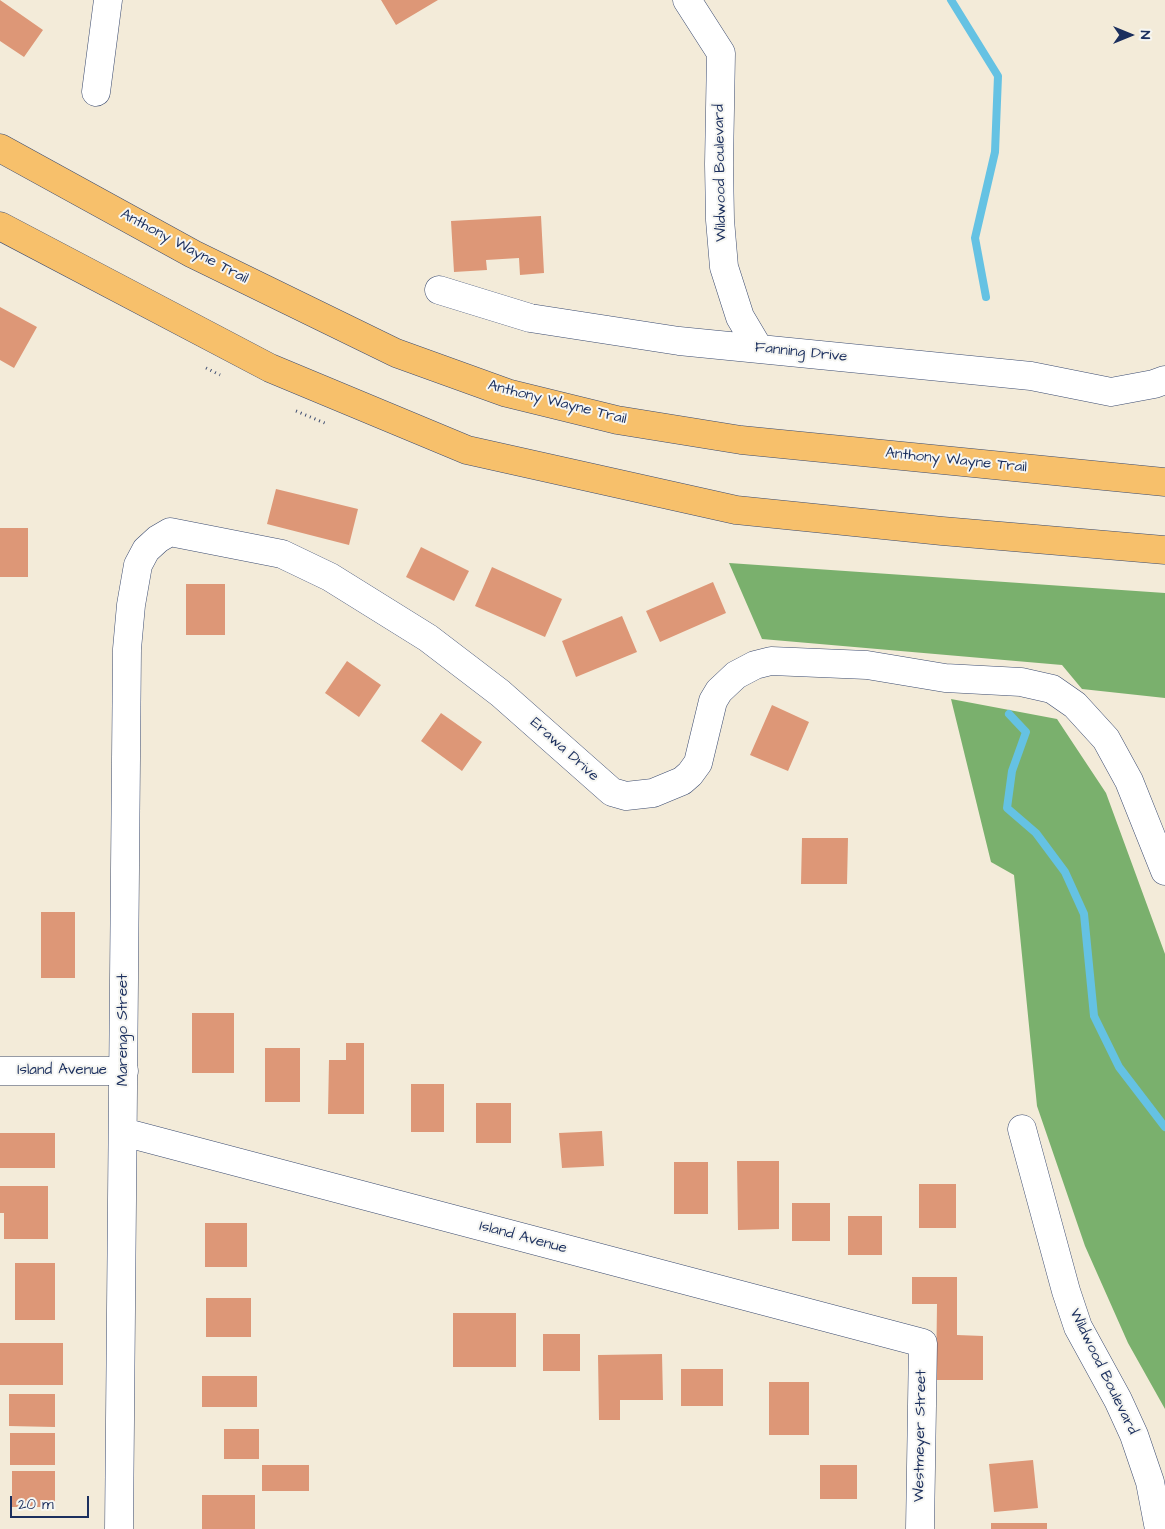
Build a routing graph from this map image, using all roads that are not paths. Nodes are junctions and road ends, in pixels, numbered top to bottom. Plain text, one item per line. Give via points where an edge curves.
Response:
1 (108, 0) edge
2 (687, 0) edge
3 (96, 92) dead end
4 (0, 148) edge
5 (0, 226) edge
6 (440, 290) dead end
7 (759, 349) junction
8 (1165, 380) edge
9 (1165, 482) edge
10 (158, 539) joint
11 (1165, 550) edge
12 (1165, 871) edge
13 (0, 1070) edge
14 (124, 1071) junction
15 (1022, 1129) dead end
16 (124, 1132) junction
17 (923, 1343) joint
18 (119, 1529) edge
19 (920, 1529) edge
20 (1158, 1529) edge

1 - 3 street
2 - 7 street, Wildwood Boulevard via 721,53 719,173 724,267 740,317
4 - 9 highway, Anthony Wayne Trail via 193,254 396,353 507,393 617,420 741,440
5 - 11 highway via 270,368 467,450 736,510
6 - 7 street, Fanning Drive via 530,318 679,341
7 - 8 street, Fanning Drive via 1031,376 1110,392
10 - 12 street, Erawa Drive via 170,532 282,554 330,576 428,638 500,693 612,792 626,796 653,793 682,781 690,774 698,763 713,701 719,691 736,675 771,660 867,666 946,678 1020,682 1052,689 1075,705 1106,739 1129,781
10 - 14 street, Marengo Street via 146,550 138,565 127,649
13 - 14 street, Island Avenue
14 - 16 street, Marengo Street
15 - 20 street, Wildwood Boulevard via 1066,1291 1078,1326 1134,1435 1150,1482
16 - 17 street, Island Avenue
16 - 18 street, Marengo Street
17 - 19 street, Westmeyer Street

